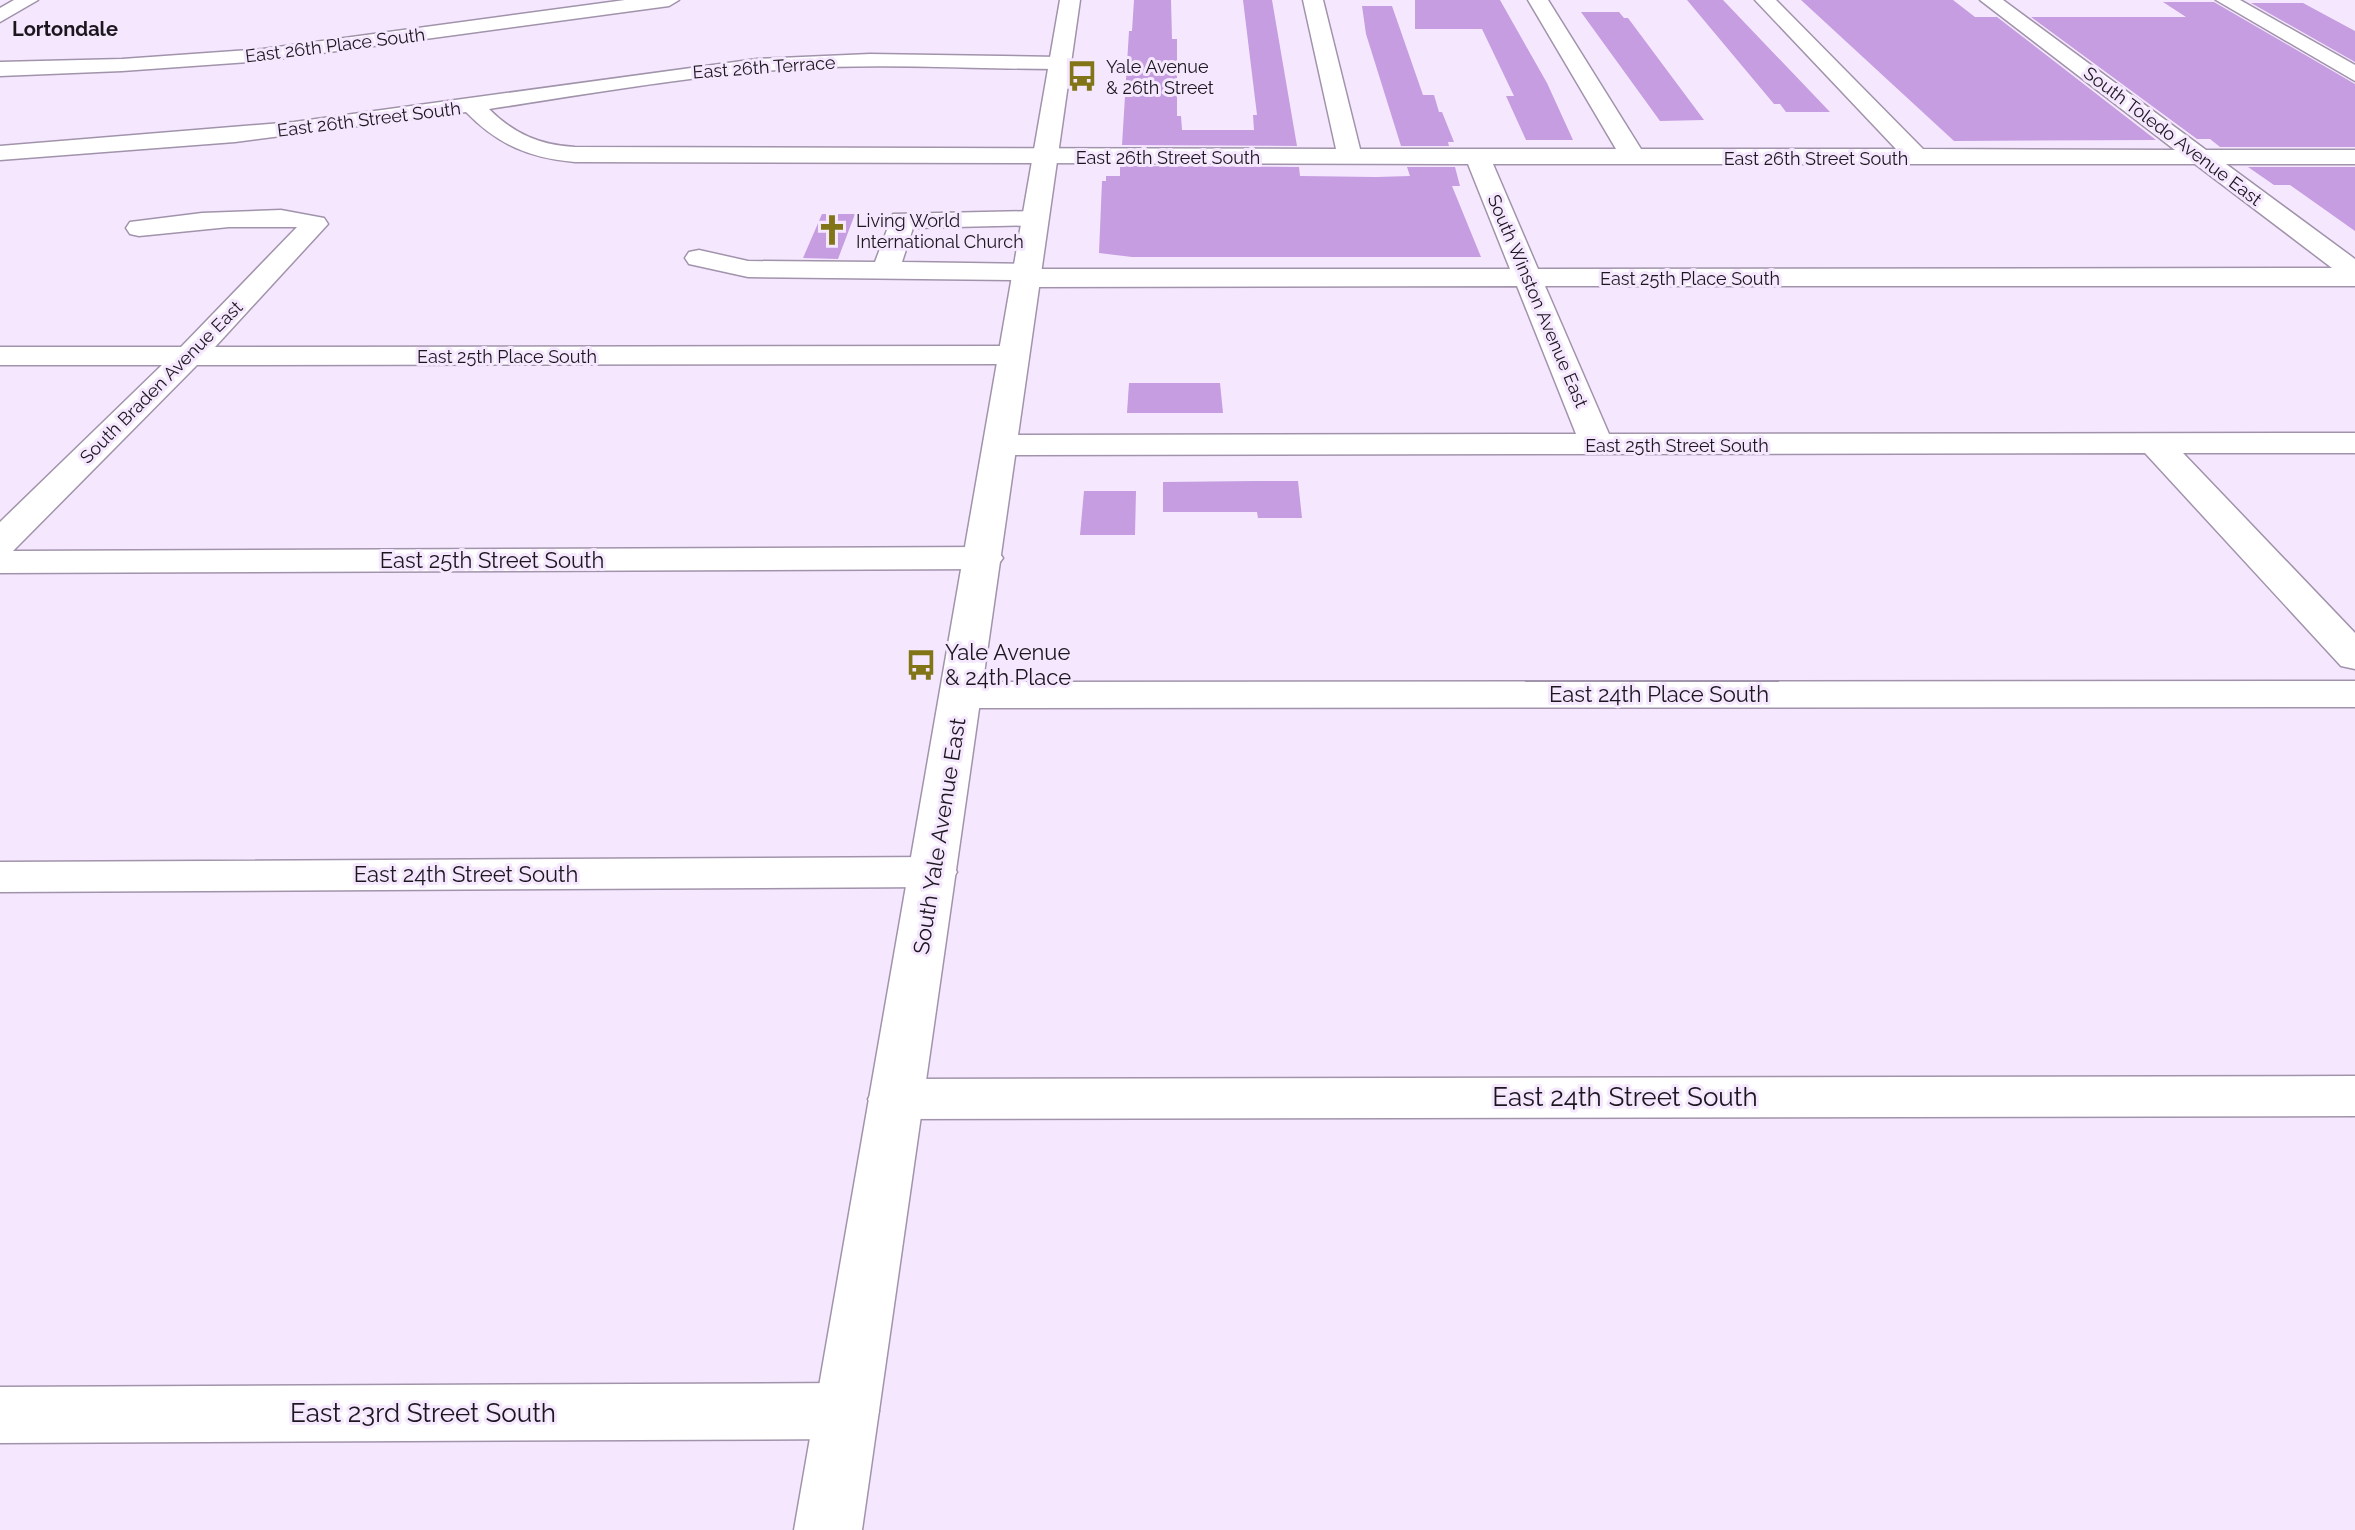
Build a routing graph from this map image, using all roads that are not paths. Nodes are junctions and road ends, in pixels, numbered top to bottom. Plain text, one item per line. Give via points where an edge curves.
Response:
1 (28, 0) edge
2 (669, 0) edge
3 (1070, 0) edge
4 (1313, 0) edge
5 (1538, 0) edge
6 (1765, 0) edge
7 (1990, 0) edge
8 (2226, 0) edge
9 (0, 16) edge
10 (1059, 63) junction
11 (0, 69) edge
12 (2355, 74) edge
13 (472, 105) junction
14 (0, 153) edge
15 (1044, 156) junction
16 (2201, 157) junction
17 (2355, 157) edge
18 (1350, 158) junction
19 (1478, 158) junction
20 (1634, 158) junction
21 (1918, 158) junction
22 (1035, 219) junction
23 (139, 228) dead end
24 (699, 258) dead end
25 (886, 270) junction
26 (2355, 274) edge
27 (1026, 275) junction
28 (1528, 278) junction
29 (1014, 355) junction
30 (0, 356) edge
31 (189, 356) junction
32 (2355, 443) edge
33 (2155, 444) junction
34 (1000, 445) junction
35 (1597, 445) junction
36 (0, 543) edge
37 (984, 558) junction
38 (0, 562) edge
39 (2355, 657) edge
40 (2355, 694) edge
41 (962, 695) junction
42 (933, 872) junction
43 (0, 877) edge
44 (2355, 1096) edge
45 (895, 1099) junction
46 (847, 1411) junction
47 (0, 1415) edge
48 (828, 1530) edge

1 - 9 street
2 - 11 street, East 26th Place South via 263,55
3 - 10 street, South Yale Avenue East
4 - 18 street
5 - 20 street
6 - 21 street
7 - 16 street, South Toledo Avenue East
8 - 12 street
10 - 13 street, East 26th Terrace via 762,65 658,75
10 - 15 street, South Yale Avenue East
13 - 14 street, East 26th Street South via 232,136
13 - 15 street, East 26th Street South via 506,139 581,155
15 - 18 street, East 26th Street South
15 - 22 street, South Yale Avenue East
16 - 17 street, East 26th Street South
16 - 21 street, East 26th Street South
16 - 26 street, South Toledo Avenue East
18 - 19 street, East 26th Street South
19 - 20 street, East 26th Street South
19 - 28 street, South Winston Avenue East
20 - 21 street, East 26th Street South
22 - 25 street via 902,220
22 - 27 street, South Yale Avenue East
23 - 31 street, South Braden Avenue East via 195,219 315,224
24 - 25 street, East 25th Place South via 748,269
25 - 27 street, East 25th Place South
26 - 28 street, East 25th Place South
27 - 28 street, East 25th Place South
27 - 29 street, South Yale Avenue East
28 - 35 street, South Winston Avenue East
29 - 31 street, East 25th Place South
29 - 34 street, South Yale Avenue East
30 - 31 street, East 25th Place South
31 - 36 street, South Braden Avenue East
32 - 33 street, East 25th Street South
33 - 35 street, East 25th Street South
33 - 39 street
34 - 35 street, East 25th Street South
34 - 37 street, South Yale Avenue East
37 - 38 street, East 25th Street South
37 - 41 street, South Yale Avenue East
40 - 41 street, East 24th Place South
41 - 42 street, South Yale Avenue East
42 - 43 street, East 24th Street South
42 - 45 street, South Yale Avenue East
44 - 45 street, East 24th Street South
45 - 46 street, South Yale Avenue East
46 - 47 street, East 23rd Street South
46 - 48 street, South Yale Avenue East

